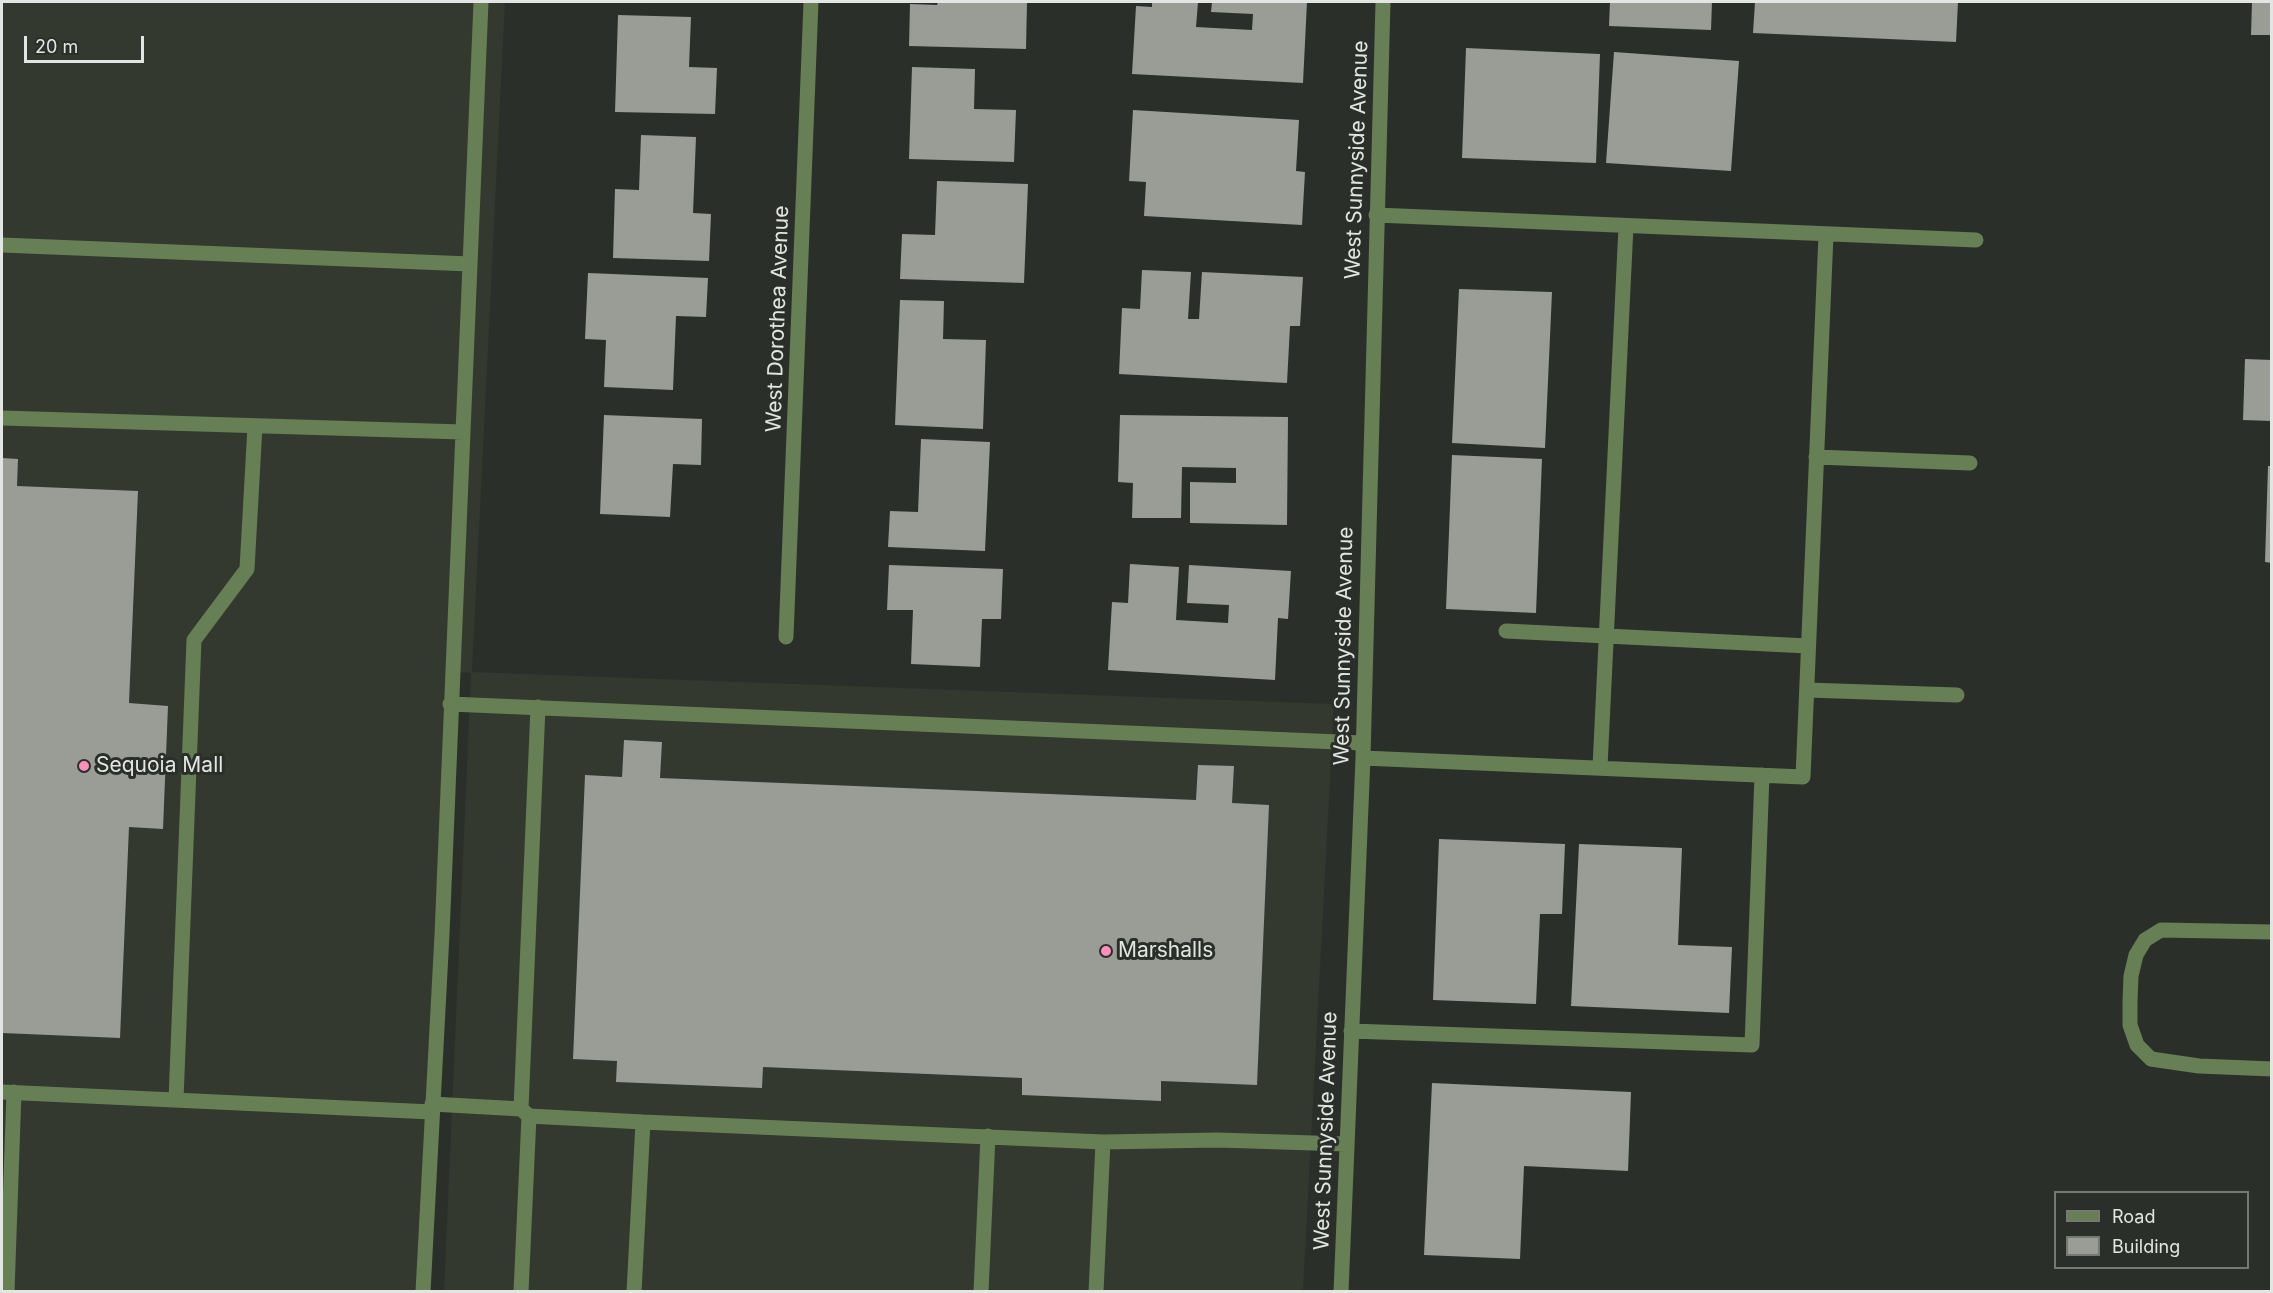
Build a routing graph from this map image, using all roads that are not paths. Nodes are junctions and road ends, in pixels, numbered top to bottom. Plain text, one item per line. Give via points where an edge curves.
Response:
1 (481, 2) edge
2 (811, 2) edge
3 (1383, 2) edge
4 (1376, 215) junction
5 (1626, 226) junction
6 (1826, 235) junction
7 (1976, 240) dead end
8 (2, 245) edge
9 (470, 264) junction
10 (2, 418) edge
11 (255, 426) junction
12 (463, 432) junction
13 (1816, 457) junction
14 (1970, 464) dead end
15 (1506, 631) dead end
16 (1608, 635) junction
17 (786, 637) dead end
18 (1809, 646) junction
19 (1807, 690) junction
20 (1957, 695) dead end
21 (450, 704) junction
22 (538, 707) junction
23 (1363, 751) junction
24 (1600, 767) junction
25 (1762, 775) junction
26 (2271, 932) edge
27 (1351, 1031) junction
28 (2271, 1069) edge
29 (8, 1092) edge
30 (176, 1100) junction
31 (432, 1108) junction
32 (525, 1113) junction
33 (643, 1122) junction
34 (988, 1136) junction
35 (1103, 1142) junction
36 (1345, 1144) junction
37 (7, 1292) edge
38 (423, 1292) edge
39 (521, 1292) edge
40 (634, 1292) edge
41 (981, 1292) edge
42 (1096, 1292) edge
43 (1341, 1292) edge

1 - 9 street
2 - 17 street, West Dorothea Avenue
3 - 4 street, West Sunnyside Avenue
4 - 5 street
4 - 23 street, West Sunnyside Avenue
5 - 6 street
5 - 16 street
6 - 7 street
6 - 13 street
8 - 9 street
9 - 12 street
10 - 11 street
11 - 12 street
11 - 30 street via 247,568 194,640
12 - 21 street
13 - 14 street
13 - 18 street
15 - 16 street
16 - 18 street
16 - 24 street
18 - 19 street
19 - 20 street
19 - 25 street via 1803,777
21 - 22 street
21 - 31 street
22 - 23 street
22 - 32 street
23 - 24 street
23 - 27 street, West Sunnyside Avenue
24 - 25 street
25 - 27 street via 1752,1045
26 - 28 street via 2161,930 2145,940 2136,955 2130,1002 2130,1025 2137,1044 2151,1059
27 - 36 street, West Sunnyside Avenue
29 - 30 street
29 - 37 street
30 - 31 street
31 - 32 street
31 - 38 street
32 - 33 street
32 - 39 street
33 - 34 street
33 - 40 street
34 - 35 street
34 - 41 street
35 - 36 street
35 - 42 street
36 - 43 street, West Sunnyside Avenue

